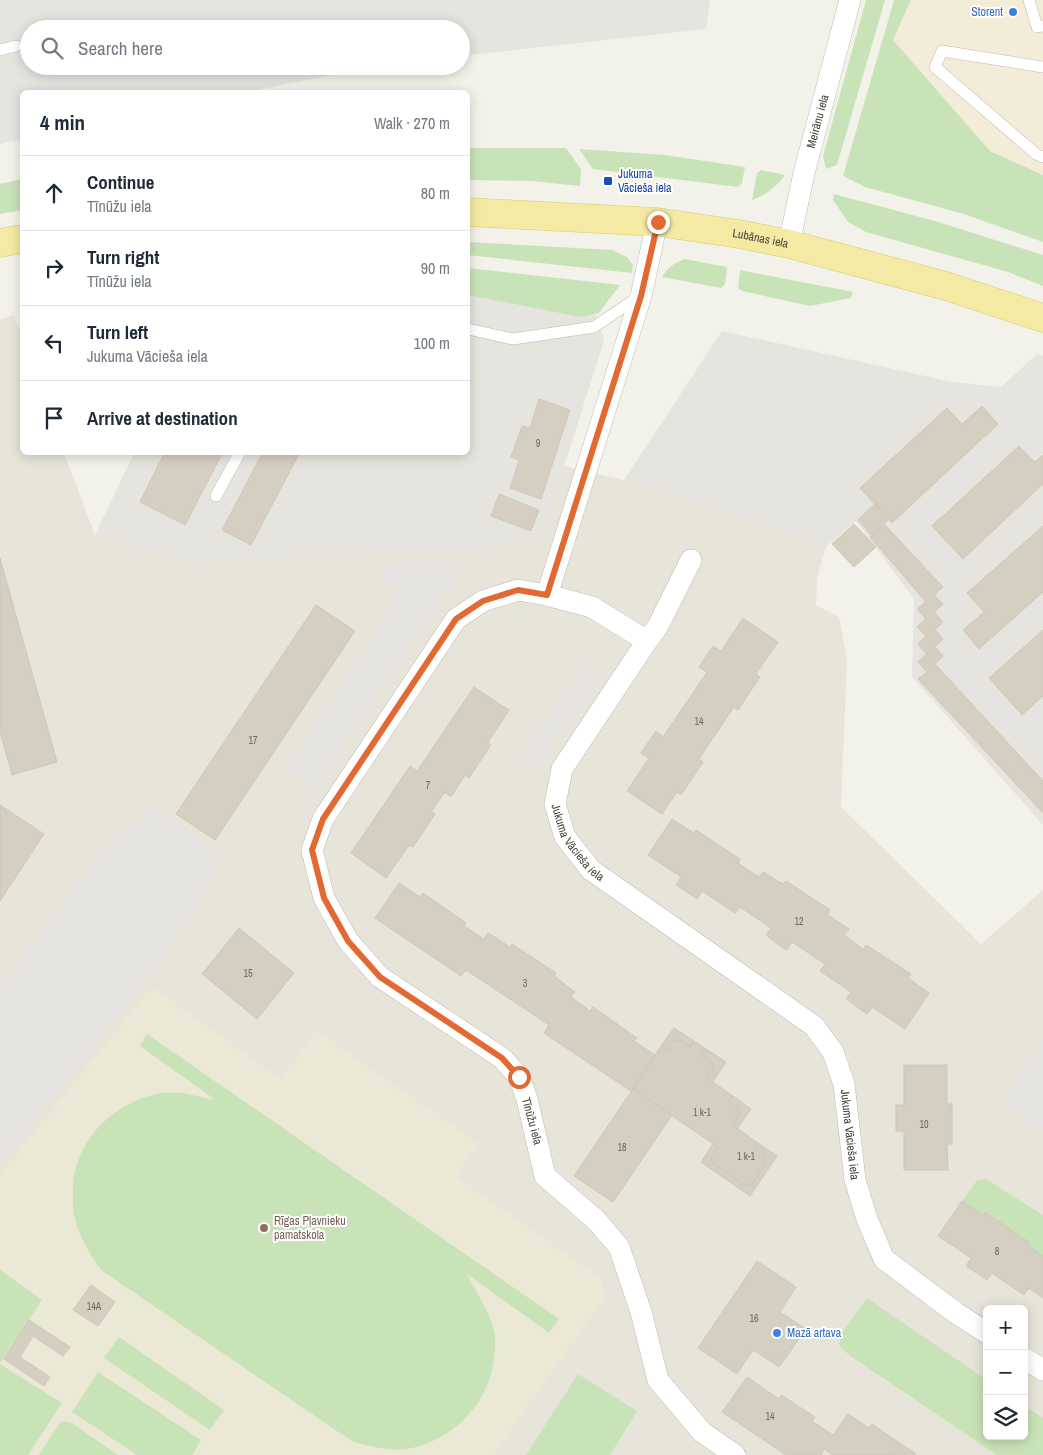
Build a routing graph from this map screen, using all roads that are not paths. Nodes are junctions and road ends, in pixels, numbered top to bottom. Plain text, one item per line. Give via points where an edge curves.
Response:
1 (850, 0) edge
2 (1030, 0) edge
3 (1043, 26) edge
4 (16, 46) dead end
5 (0, 50) edge
6 (1043, 67) edge
7 (1043, 157) edge
8 (470, 212) edge
9 (658, 222) junction
10 (20, 239) edge
11 (0, 243) edge
12 (789, 244) junction
13 (641, 296) junction
14 (1043, 318) edge
15 (470, 329) edge
16 (238, 455) edge
17 (216, 496) dead end
18 (691, 560) dead end
19 (547, 595) junction
20 (647, 641) junction
21 (983, 1330) edge
22 (1028, 1361) edge
23 (1043, 1370) edge
24 (735, 1455) edge

1 - 12 street, Meirānu iela via 804,173
2 - 3 lane via 1037,27
4 - 5 lane
6 - 7 lane via 942,51 935,67
8 - 9 main road, Lubānas iela
9 - 12 main road, Lubānas iela
9 - 13 street
10 - 11 main road
12 - 14 main road, Lubānas iela via 946,286
13 - 15 lane via 594,327 513,339
13 - 19 street
16 - 17 lane
18 - 20 street, Jukuma Vācieša iela via 658,626
19 - 20 street via 592,607
19 - 24 street, Tīnūžu iela via 518,590 483,601 456,619 323,819 312,850 324,898 348,941 380,977 502,1058 519,1077 545,1176 597,1221 619,1248 641,1312 658,1380 702,1432
20 - 21 street, Jukuma Vācieša iela via 562,769 555,804 565,837 591,870 814,1026 833,1052 844,1084 855,1180 884,1259
22 - 23 street

